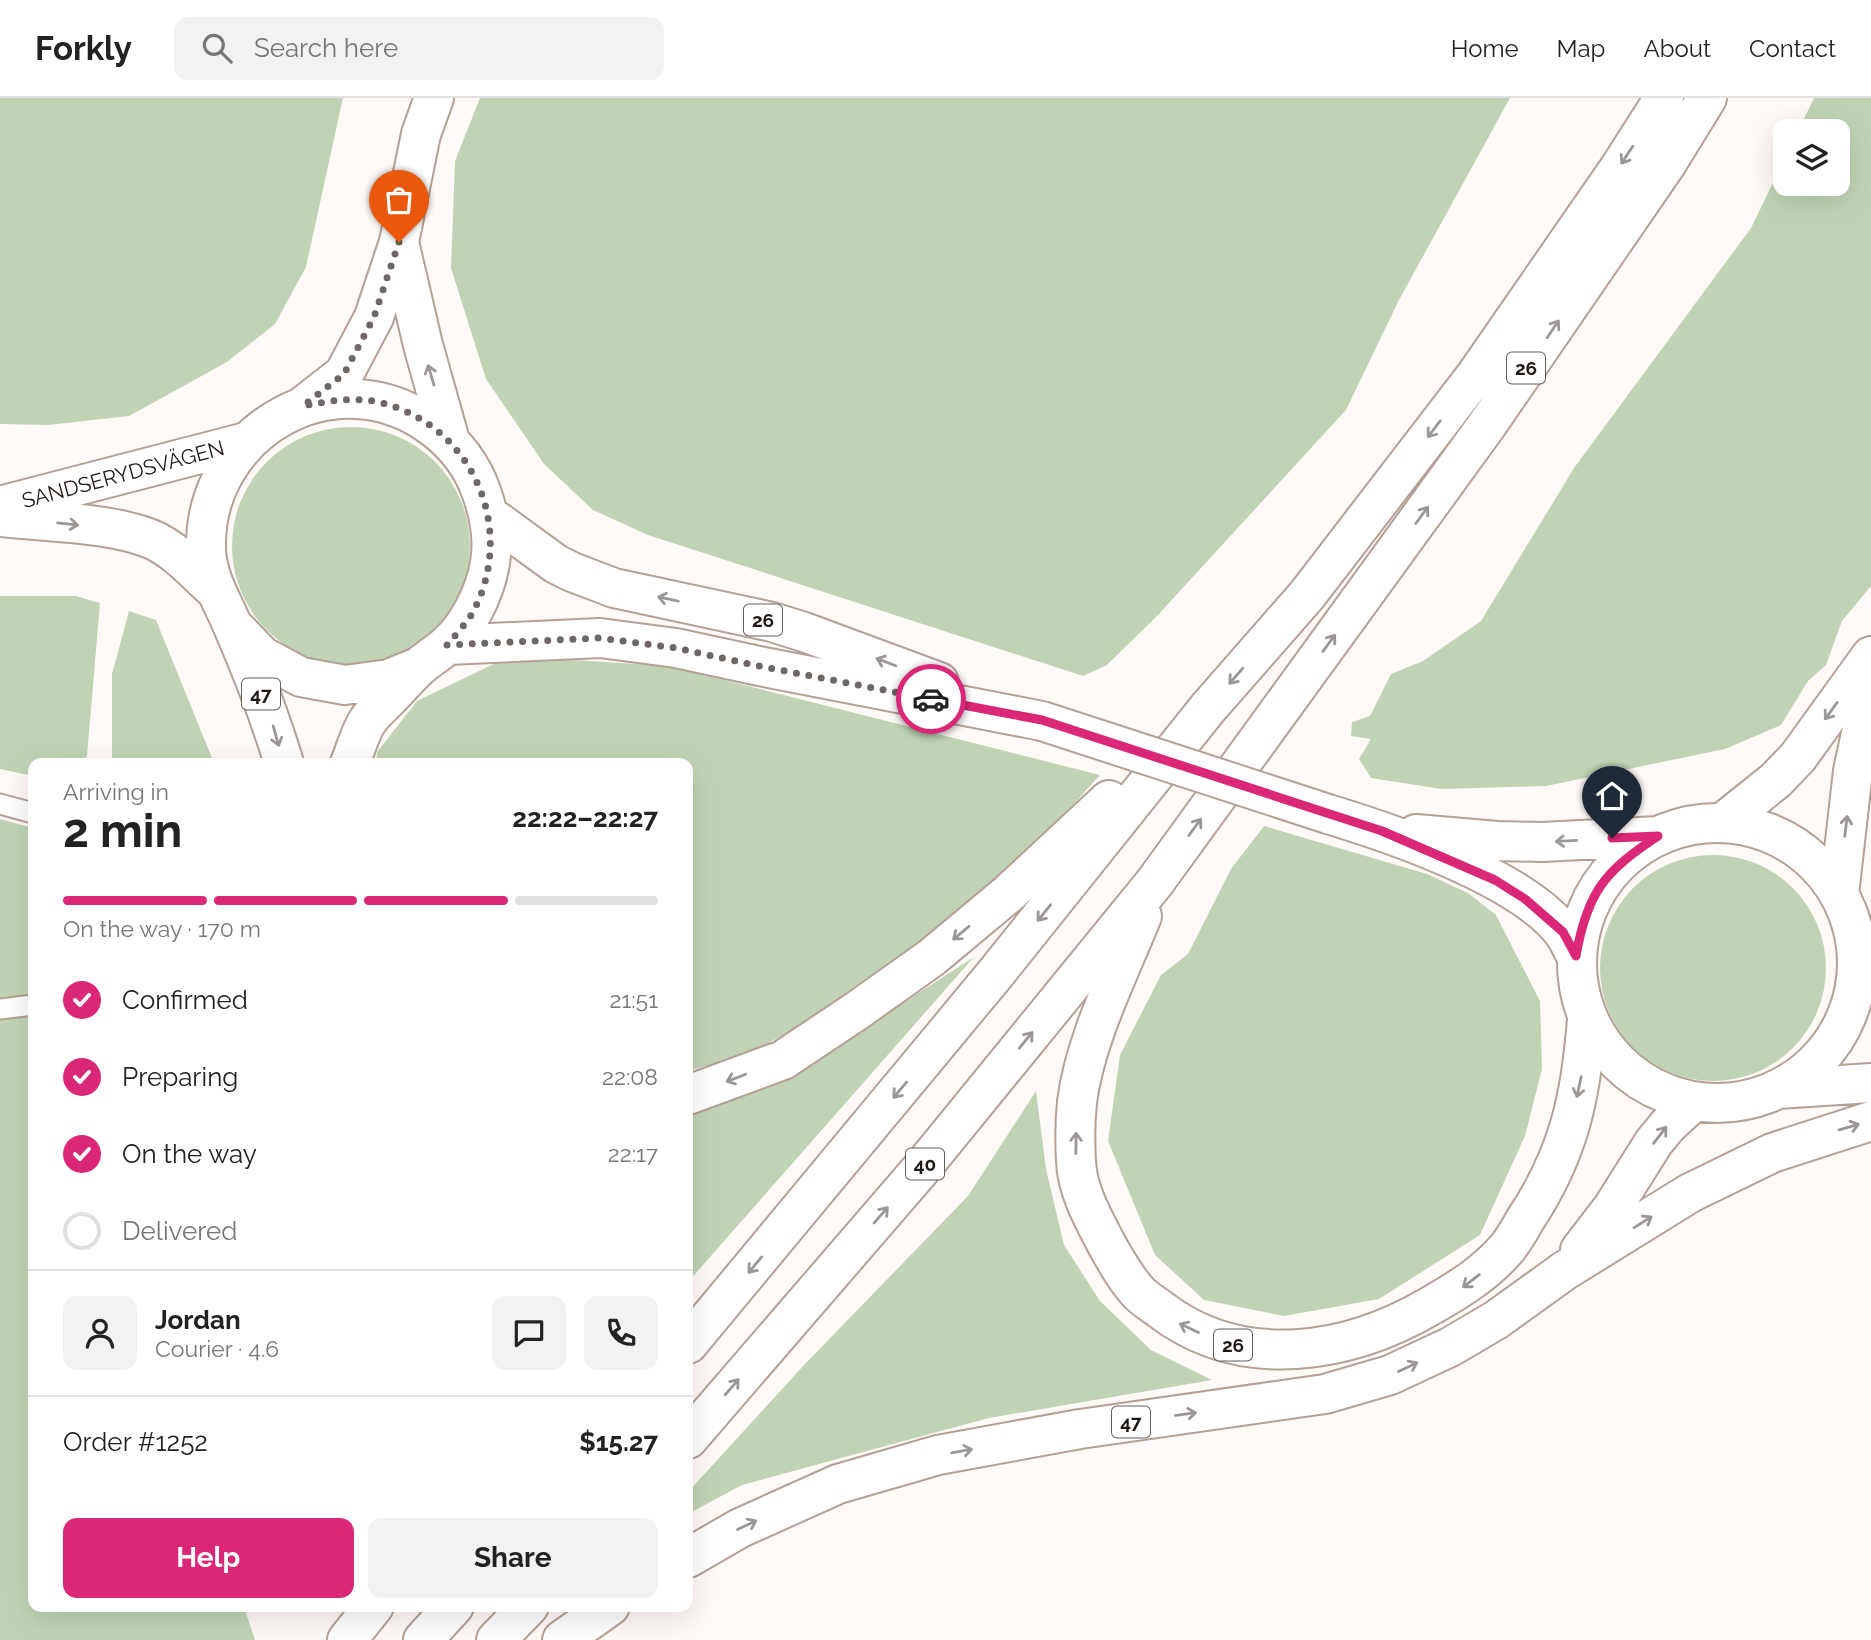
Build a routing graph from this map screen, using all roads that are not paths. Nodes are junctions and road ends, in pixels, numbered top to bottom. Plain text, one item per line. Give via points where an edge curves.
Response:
1 (434, 98) edge
2 (1664, 98) edge
3 (1707, 98) edge
4 (399, 242) junction
5 (303, 406) junction
6 (450, 440) junction
7 (246, 442) junction
8 (0, 506) edge
9 (490, 516) junction
10 (0, 517) edge
11 (214, 589) junction
12 (233, 626) junction
13 (434, 656) junction
14 (1871, 656) edge
15 (1871, 687) edge
16 (1208, 708) junction
17 (1042, 720) junction
18 (283, 758) edge
19 (352, 758) edge
20 (0, 804) edge
21 (28, 812) edge
22 (1726, 820) junction
23 (1382, 831) junction
24 (1658, 836) junction
25 (1155, 882) junction
26 (1839, 894) junction
27 (1576, 956) junction
28 (1864, 979) edge
29 (28, 1006) edge
30 (0, 1009) edge
31 (1587, 1019) junction
32 (1871, 1083) edge
33 (1778, 1089) junction
34 (693, 1093) edge
35 (1693, 1102) junction
36 (1871, 1121) edge
37 (1564, 1271) junction
38 (693, 1338) edge
39 (693, 1433) edge
40 (693, 1555) edge
41 (369, 1612) edge
42 (449, 1612) edge
43 (523, 1612) edge
44 (602, 1612) edge
45 (347, 1640) edge
46 (423, 1640) edge
47 (496, 1640) edge
48 (562, 1640) edge

1 - 4 main road via 421,134
2 -> 16 main road, 26 via 1476,375 1307,595
25 -> 3 main road, 26 via 1487,425
4 - 5 main road via 374,317 344,374
6 -> 4 main road
5 - 6 main road via 342,398 381,402 418,416
5 - 7 main road via 272,421
6 - 9 main road via 475,475
7 - 8 main road, SANDSERYDSVÄGEN
7 - 11 main road via 223,474 209,511 206,551
9 - 13 main road via 490,563 476,608
17 -> 9 main road, 26 via 796,629 590,580 556,564
10 -> 11 main road, SANDSERYDSVÄGEN via 121,530 152,539 175,553
11 - 12 main road
12 - 13 main road via 262,656 301,677 345,685 388,679
12 -> 18 main road, 47
13 - 17 main road, 26 via 600,638 676,648
13 - 19 main road via 368,720
14 -> 22 main road via 1798,757
26 -> 15 main road via 1853,771
16 -> 34 main road, 26 via 1009,893 931,958 783,1060
16 -> 38 main road via 996,973
17 - 23 main road, 26, bridge
20 - 21 lane
22 - 24 main road, 26 via 1679,826
22 - 26 main road, 26 via 1774,835 1808,856
24 -> 23 main road, 26 via 1542,842
23 - 27 main road, 26 via 1495,880 1525,899 1563,932
24 - 27 main road, 26 via 1608,874 1581,927
31 -> 25 main road, 26 via 1583,1068 1562,1156 1508,1247 1469,1283 1377,1332 1330,1344 1299,1350 1224,1344 1180,1324 1140,1294 1112,1255 1090,1212 1076,1164 1077,1103 1090,1048
39 -> 25 main road, 40 via 920,1169
26 - 28 main road, 26
27 - 31 main road, 26 via 1578,988
28 - 33 main road, 26 via 1825,1052 1804,1073
29 - 30 lane
31 - 35 main road, 26 via 1605,1049 1630,1074 1660,1092
32 - 33 main road, 26
33 - 35 main road, 26 via 1722,1104
37 -> 35 main road, 47 via 1654,1143
37 -> 36 main road via 1690,1193 1772,1153
40 -> 37 main road, 47 via 740,1528 838,1484 938,1455 1080,1429 1325,1394 1390,1375 1496,1320
41 - 45 main road
42 - 46 main road
43 - 47 main road
44 - 48 main road

